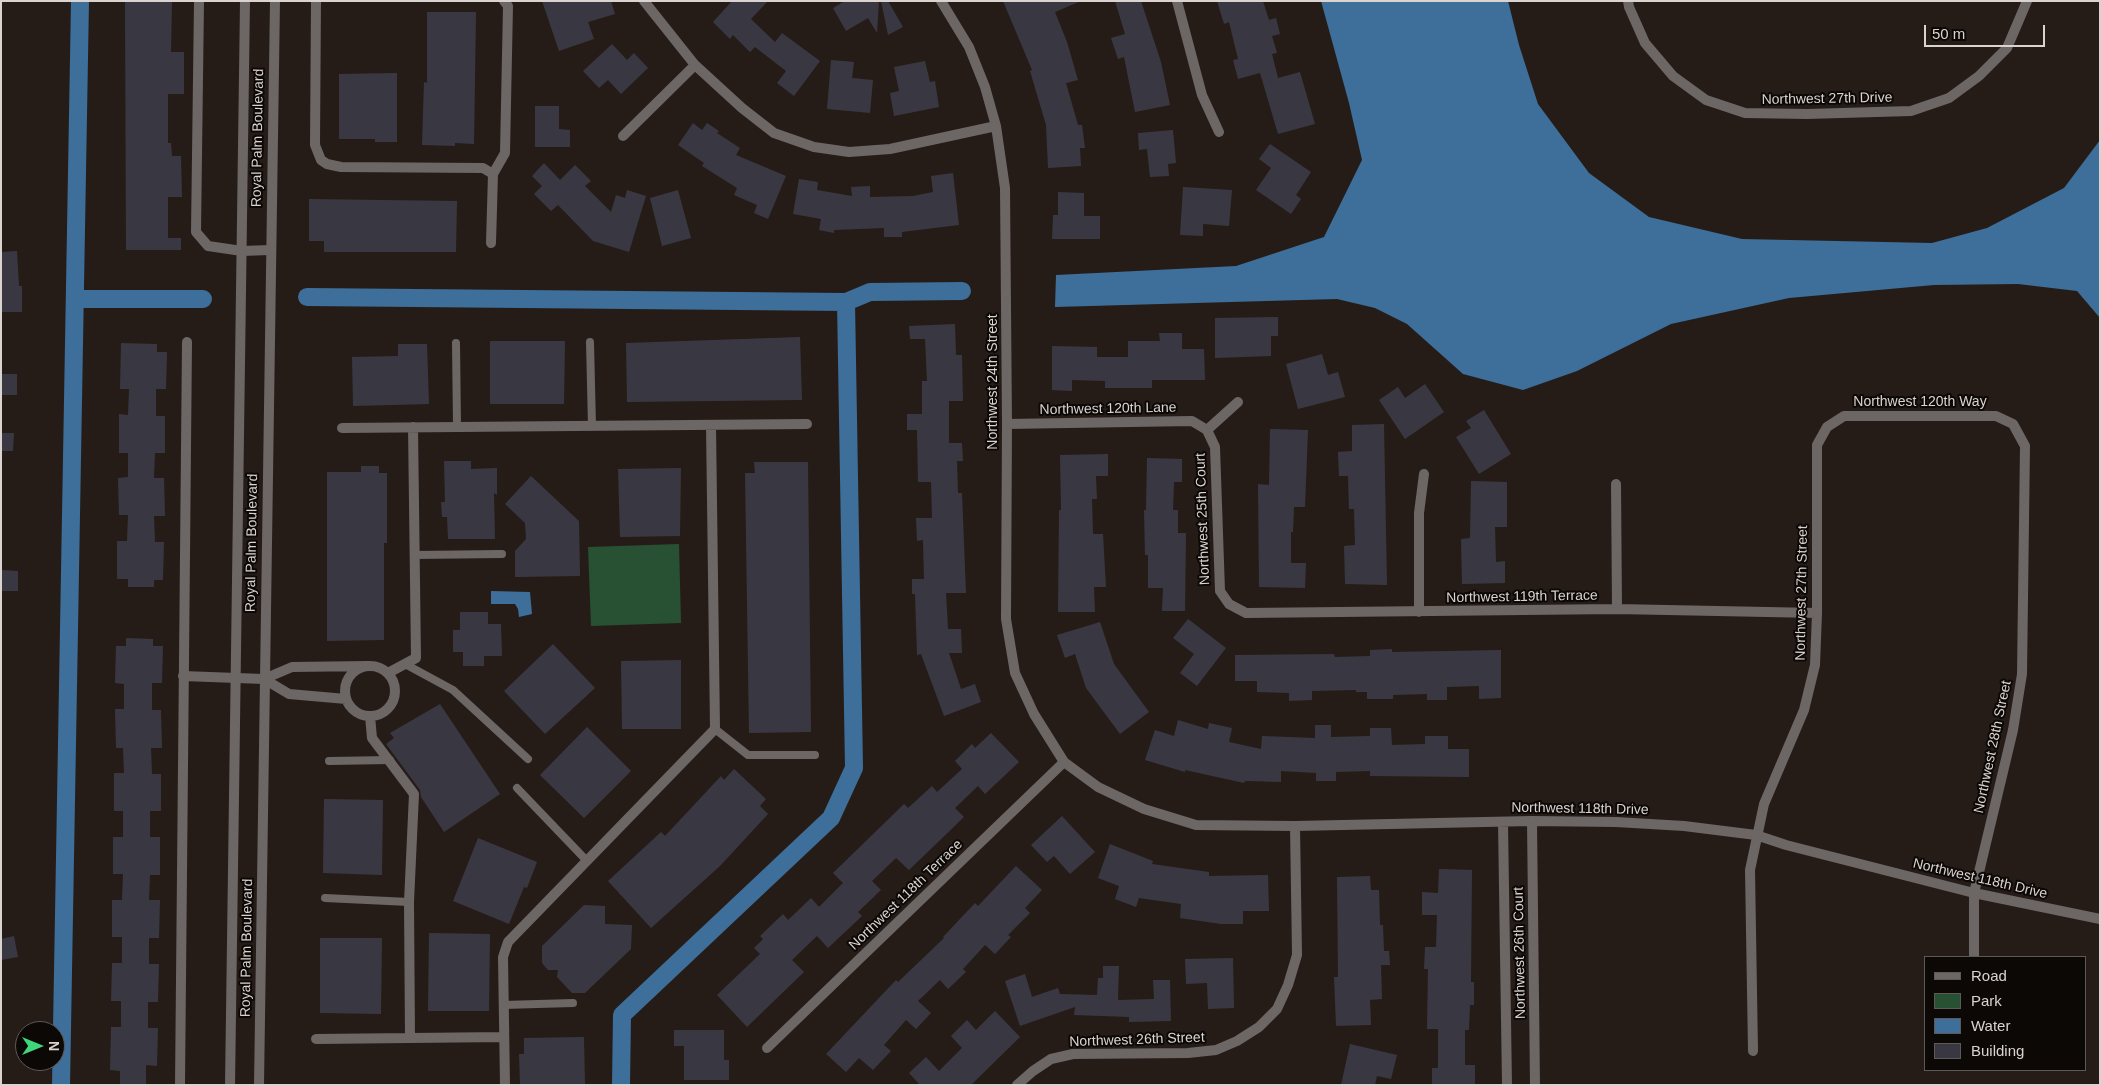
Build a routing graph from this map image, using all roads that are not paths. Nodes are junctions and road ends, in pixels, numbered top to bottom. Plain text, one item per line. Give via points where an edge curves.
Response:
1 (199, 1) edge
2 (245, 1) edge
3 (275, 1) edge
4 (316, 1) edge
5 (504, 1) edge
6 (644, 1) edge
7 (942, 1) edge
8 (1177, 1) edge
9 (1628, 1) edge
10 (2027, 1) edge
11 (695, 65) junction
12 (996, 126) junction
13 (1219, 132) dead end
14 (623, 136) dead end
15 (493, 174) junction
16 (491, 243) dead end
17 (270, 250) junction
18 (242, 251) junction
19 (187, 342) dead end
20 (590, 342) dead end
21 (456, 344) dead end
22 (1238, 402) dead end
23 (807, 424) dead end
24 (1007, 424) junction
25 (2013, 424) joint
26 (712, 425) junction
27 (592, 426) junction
28 (413, 427) junction
29 (457, 427) junction
30 (1827, 427) joint
31 (342, 428) dead end
32 (1207, 430) junction
33 (1424, 474) dead end
34 (1616, 484) dead end
35 (502, 554) dead end
36 (415, 556) junction
37 (1229, 604) joint
38 (1617, 609) junction
39 (1419, 612) junction
40 (1817, 613) junction
41 (405, 664) junction
42 (368, 666) junction
43 (388, 673) junction
44 (183, 676) junction
45 (236, 678) junction
46 (264, 679) junction
47 (346, 698) junction
48 (370, 716) junction
49 (715, 729) junction
50 (815, 755) dead end
51 (528, 759) dead end
52 (390, 760) junction
53 (329, 761) dead end
54 (1064, 762) junction
55 (517, 788) dead end
56 (1532, 821) junction
57 (1503, 822) junction
58 (1295, 826) junction
59 (1756, 835) junction
60 (587, 861) junction
61 (1974, 893) junction
62 (325, 898) dead end
63 (409, 902) junction
64 (2100, 919) edge
65 (1974, 956) edge
66 (573, 1003) dead end
67 (504, 1005) junction
68 (504, 1037) junction
69 (410, 1038) junction
70 (316, 1039) dead end
71 (767, 1048) dead end
72 (1753, 1051) dead end
73 (180, 1085) edge
74 (230, 1085) edge
75 (259, 1085) edge
76 (505, 1085) edge
77 (1017, 1085) edge
78 (1507, 1085) edge
79 (1535, 1085) edge

1 - 18 street via 196,232 208,246
2 - 18 street, Royal Palm Boulevard
3 - 17 street, Royal Palm Boulevard
4 - 15 street via 315,145 322,160 341,167 483,168
5 - 15 street via 508,6 505,153
6 - 11 street
7 - 12 street, Northwest 24th Street via 969,47 986,87
8 - 13 street via 1202,94
9 - 10 street, Northwest 27th Drive via 1645,43 1673,76 1706,100 1745,113 1807,114 1911,112 1949,98 1979,76 2007,48
11 - 12 street via 774,134 814,146 849,152 890,149
11 - 14 street
12 - 24 street, Northwest 24th Street via 1005,188
15 - 16 street
17 - 18 street
17 - 46 street, Royal Palm Boulevard
18 - 45 street, Royal Palm Boulevard
19 - 44 street
20 - 27 lane
21 - 29 lane
22 - 32 street
23 - 26 street
24 - 32 street, Northwest 120th Lane via 1192,421
24 - 54 street, Northwest 24th Street via 1006,618 1013,664 1034,714
25 - 30 street, Northwest 120th Way via 1996,416 1844,416
25 - 61 street, Northwest 28th Street via 2025,446 2022,674 2013,730
26 - 27 street
26 - 49 street
27 - 29 street
28 - 29 street
28 - 31 street
28 - 36 street
30 - 40 street, Northwest 27th Street via 1817,445
32 - 37 street, Northwest 25th Court via 1215,447 1220,591
33 - 39 street via 1419,513
34 - 38 street
35 - 36 lane
36 - 41 street via 416,658
37 - 39 street, Northwest 119th Terrace via 1246,613
38 - 39 street, Northwest 119th Terrace
38 - 40 street, Northwest 119th Terrace
40 - 59 street, Northwest 27th Street via 1814,665 1804,710 1764,804
41 - 43 street
41 - 51 lane via 453,690
42 - 43 street
42 - 46 street via 292,667
42 - 47 street via 352,673 347,681
43 - 48 street via 395,689 392,704 379,715
44 - 45 street
44 - 73 street
45 - 46 street
45 - 74 street, Royal Palm Boulevard
46 - 47 street via 289,694
46 - 75 street, Royal Palm Boulevard
47 - 48 street via 356,712
48 - 52 street via 372,738
49 - 50 lane via 748,755
49 - 60 street
52 - 53 lane
52 - 63 street via 414,794
54 - 58 street, Northwest 118th Drive via 1098,787 1136,805 1196,825
54 - 71 street, Northwest 118th Terrace
55 - 60 lane
56 - 57 street, Northwest 118th Drive
56 - 59 street, Northwest 118th Drive via 1684,826
56 - 79 street, Northwest 26th Court
57 - 58 street, Northwest 118th Drive
57 - 78 street, Northwest 26th Court
58 - 77 street, Northwest 26th Street via 1298,956 1277,1009 1259,1027 1216,1050 1073,1054 1051,1059
59 - 61 street, Northwest 118th Drive
59 - 72 street, Northwest 27th Street via 1750,870
60 - 67 street via 508,942 503,957
61 - 64 street, Northwest 118th Drive
61 - 65 street, Northwest 28th Street
62 - 63 lane
63 - 69 street
66 - 67 lane
67 - 68 street
68 - 69 street
68 - 76 street
69 - 70 street

